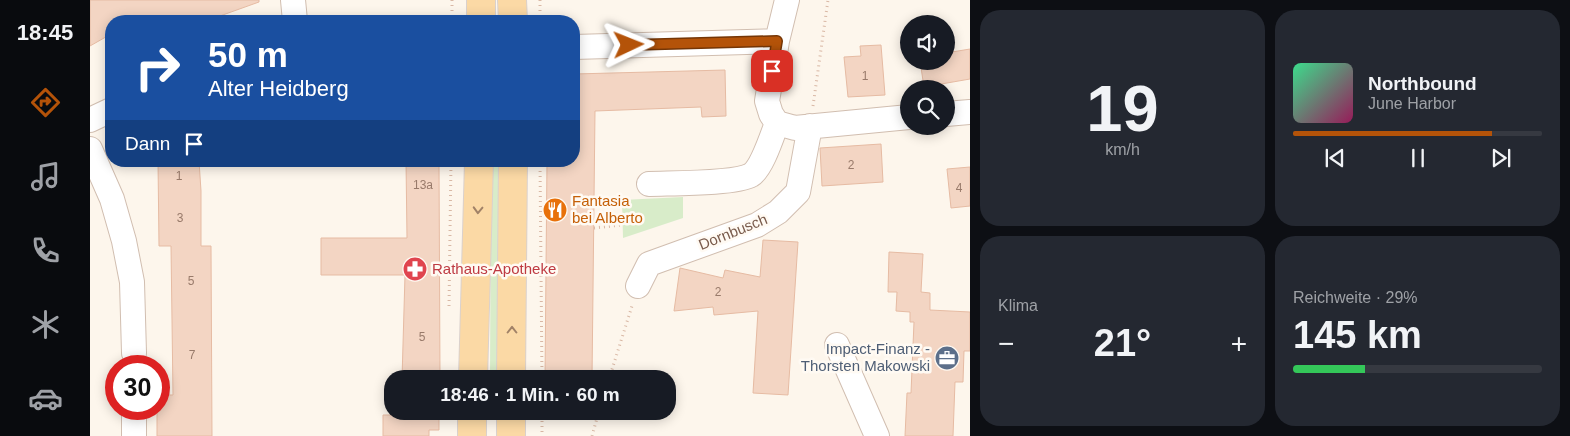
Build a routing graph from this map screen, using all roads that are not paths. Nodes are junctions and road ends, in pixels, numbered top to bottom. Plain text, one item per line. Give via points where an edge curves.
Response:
1 (293, 0) edge
2 (481, 0) edge
3 (512, 0) edge
4 (787, 0) edge
5 (294, 15) edge
6 (481, 15) edge
7 (513, 15) edge
8 (655, 28) dead end
9 (580, 30) edge
10 (777, 41) junction
11 (580, 47) edge
12 (970, 112) edge
13 (105, 113) edge
14 (955, 113) edge
15 (900, 118) edge
16 (90, 120) edge
17 (777, 123) junction
18 (810, 126) junction
19 (90, 148) edge
20 (479, 167) edge
21 (513, 167) edge
22 (649, 184) dead end
23 (638, 286) road end
24 (837, 345) dead end
25 (134, 353) dead end
26 (473, 370) edge
27 (512, 370) edge
28 (134, 420) edge
29 (472, 420) edge
30 (511, 420) edge
31 (134, 436) edge
32 (472, 436) edge
33 (511, 436) edge
34 (877, 436) edge

1 - 5 street
2 - 6 main road
3 - 7 main road
4 - 10 street
8 - 9 street
10 - 11 street
10 - 17 street via 767,101
12 - 14 street
13 - 16 street
15 - 18 street
17 - 18 street via 795,128
17 - 22 street via 762,161 751,175 733,180
18 - 23 street, Dornbusch via 798,192 778,212 757,225 649,264
19 - 25 street via 112,199 124,241 132,282
20 -> 26 main road
27 -> 21 main road
24 - 34 street
28 - 31 street
29 - 32 main road
30 - 33 main road

